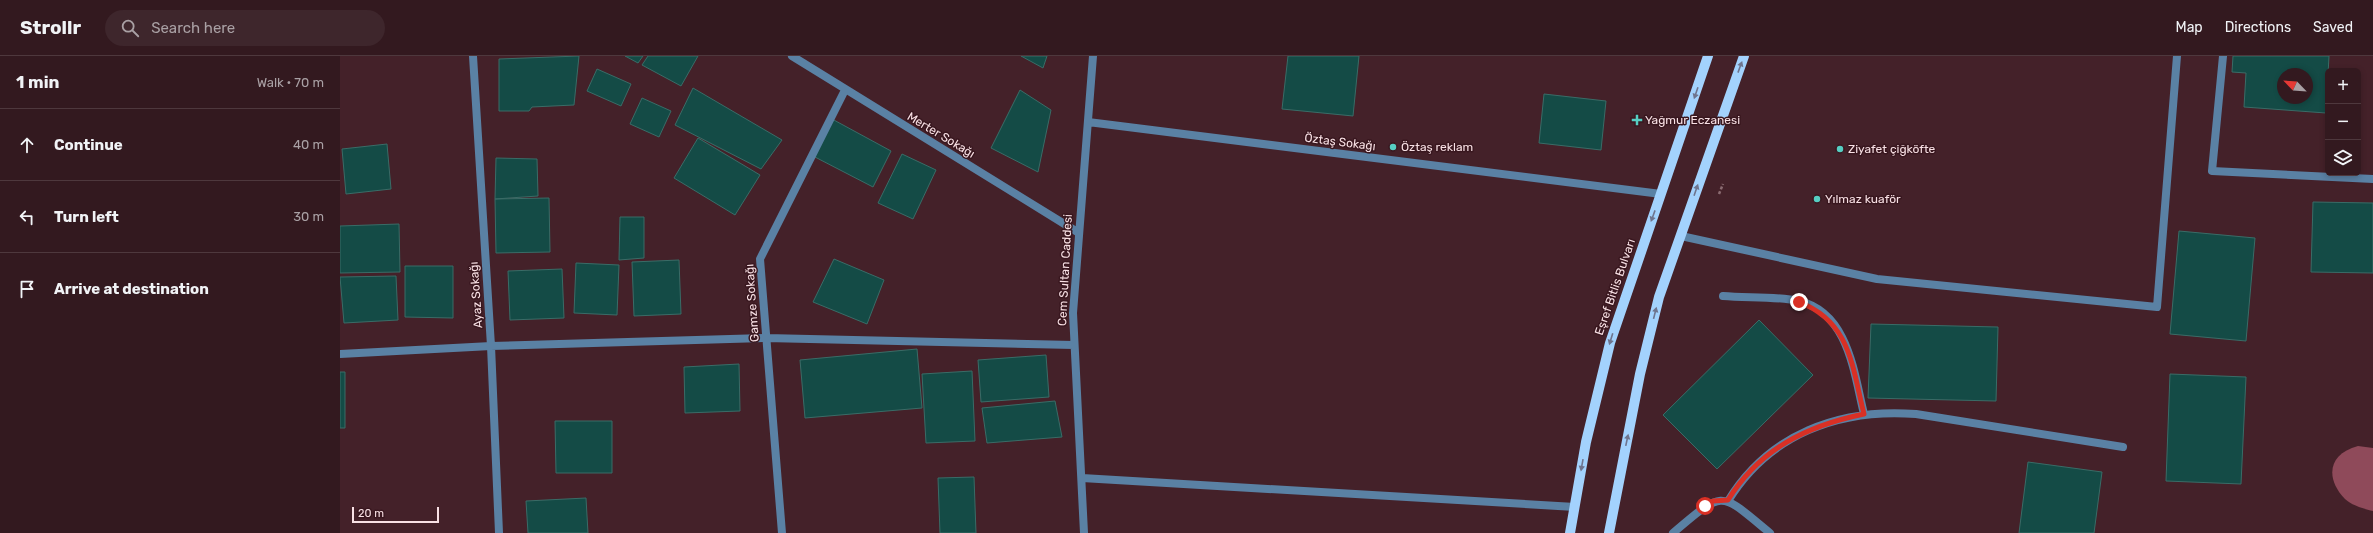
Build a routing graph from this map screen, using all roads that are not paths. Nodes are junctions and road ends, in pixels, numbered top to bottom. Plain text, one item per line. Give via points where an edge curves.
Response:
1 (473, 56) edge
2 (792, 56) edge
3 (1093, 56) edge
4 (1708, 56) edge
5 (1744, 56) edge
6 (2177, 56) edge
7 (2223, 56) edge
8 (845, 90) junction
9 (1088, 122) junction
10 (2373, 179) edge
11 (1661, 194) junction
12 (1079, 233) junction
13 (1680, 236) junction
14 (1723, 296) dead end
15 (766, 338) junction
16 (1074, 345) junction
17 (491, 346) junction
18 (340, 354) edge
19 (1864, 414) junction
20 (2123, 447) dead end
21 (1082, 478) junction
22 (1728, 500) junction
23 (1575, 507) junction
24 (499, 533) edge
25 (782, 533) edge
26 (1084, 533) edge
27 (1570, 533) edge
28 (1609, 533) edge
29 (1673, 533) edge
30 (1770, 533) edge

1 - 17 street, Ayaz Sokağı
2 - 8 street, Merter Sokağı
3 - 9 street, Cem Sultan Caddesi
4 -> 11 main road, Eşref Bitlis Bulvarı
13 -> 5 main road
6 - 13 street via 2157,307 1876,279
7 - 10 street via 2212,171
8 - 12 street, Merter Sokağı
8 - 15 street, Gamze Sokağı via 760,259
9 - 11 street, Öztaş Sokağı
9 - 12 street, Cem Sultan Caddesi
11 -> 23 main road, Eşref Bitlis Bulvarı via 1610,343 1586,442
12 - 16 street, Cem Sultan Caddesi via 1073,313
28 -> 13 main road via 1640,374 1659,297
14 - 19 street via 1799,302 1822,313 1841,334 1848,349
15 - 16 street
15 - 17 street
15 - 25 street, Gamze Sokağı
16 - 21 street, Cem Sultan Caddesi
17 - 18 street
17 - 24 street, Ayaz Sokağı
19 - 20 street via 1916,414
19 - 22 street via 1826,423 1787,440 1751,468
21 - 23 street
21 - 26 street, Cem Sultan Caddesi
22 - 29 street via 1713,501
22 - 30 street
23 - 27 main road, Eşref Bitlis Bulvarı

